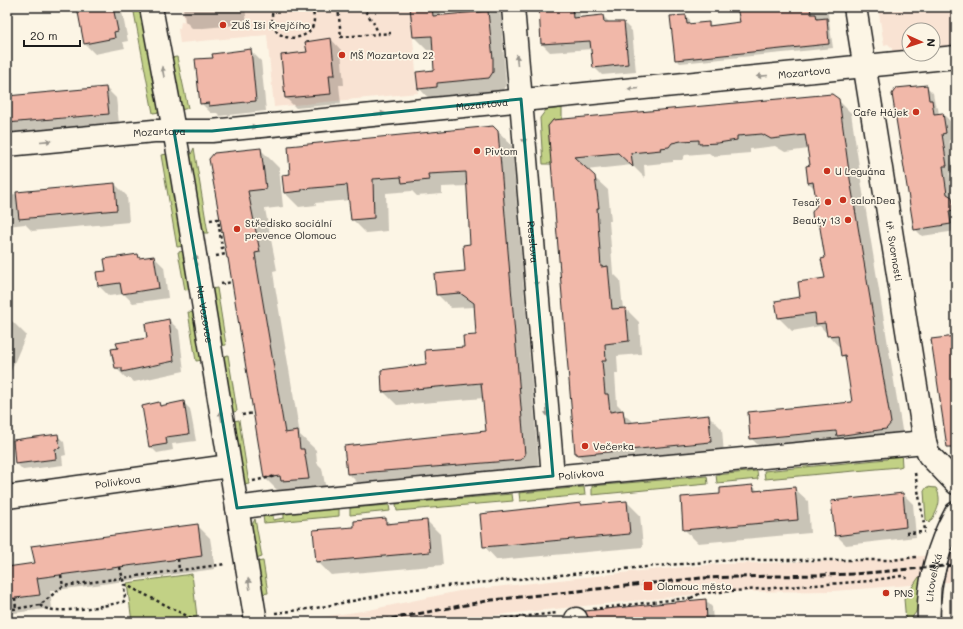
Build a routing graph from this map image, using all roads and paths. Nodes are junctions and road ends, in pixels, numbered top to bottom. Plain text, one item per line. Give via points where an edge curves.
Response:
1 (151, 7) edge
2 (274, 7) edge
3 (311, 7) edge
4 (338, 7) edge
5 (362, 7) edge
6 (513, 7) edge
7 (855, 7) edge
8 (391, 33) dead end
9 (379, 34) junction
10 (956, 57) edge
11 (865, 66) junction
12 (520, 99) junction
13 (174, 131) junction
14 (7, 144) edge
15 (210, 220) dead end
16 (225, 247) dead end
17 (226, 254) dead end
18 (216, 256) dead end
19 (232, 282) dead end
20 (220, 284) dead end
21 (254, 413) dead end
22 (242, 415) dead end
23 (925, 442) junction
24 (228, 461) junction
25 (915, 473) dead end
26 (276, 476) dead end
27 (553, 476) junction
28 (253, 481) dead end
29 (956, 484) edge
30 (7, 497) edge
31 (956, 513) edge
32 (238, 518) junction
33 (925, 532) junction
34 (931, 532) dead end
35 (906, 533) dead end
36 (7, 537) edge
37 (922, 557) dead end
38 (178, 559) dead end
39 (10, 560) dead end
40 (228, 564) dead end
41 (120, 567) dead end
42 (179, 570) junction
43 (61, 575) dead end
44 (122, 578) junction
45 (909, 579) dead end
46 (124, 584) junction
47 (63, 586) junction
48 (15, 598) dead end
49 (40, 605) junction
50 (16, 609) junction
51 (7, 610) edge
52 (576, 616) edge
53 (265, 617) edge
54 (235, 622) edge
55 (469, 622) edge
56 (929, 622) edge

13 -> 1 street, Na Vozovce
2 - 3 path via 272,22 275,29 280,34 294,39 301,37 312,27 314,20
4 - 9 path via 341,37
5 - 9 path
12 -> 6 street, Resslova
7 - 11 street, tř. Svornosti
8 - 9 path
10 - 11 street, Mozartova
11 -> 12 street, Mozartova
11 - 23 street, tř. Svornosti
13 -> 12 street, Mozartova via 212,131
12 -> 27 street, Resslova
14 -> 13 street, Mozartova
24 -> 13 street, Na Vozovce
15 - 16 path via 218,219 222,248
17 - 18 path
19 - 20 path
21 - 22 path
23 - 27 street, Polívkova
23 - 29 street, tř. Svornosti via 929,455
24 - 30 street, Polívkova
24 - 32 street, Na Vozovce
25 - 33 path
26 - 28 path
27 - 32 street, Polívkova
31 - 56 street, Litovelská via 943,539 934,567
53 -> 32 street, Na Vozovce
33 - 34 path
33 - 35 path
36 - 39 path
37 - 53 path via 892,560 732,560 656,566 414,589
38 - 42 path
40 - 42 path
41 - 44 path
42 - 44 path
43 - 47 path
44 - 46 path
44 - 47 path
45 - 52 path via 901,576 870,581 701,593 691,599
46 - 49 path via 123,602 82,609 45,610
46 - 54 path via 197,621
47 - 49 path
48 - 50 path
49 - 50 path
50 - 51 path
52 - 55 path

